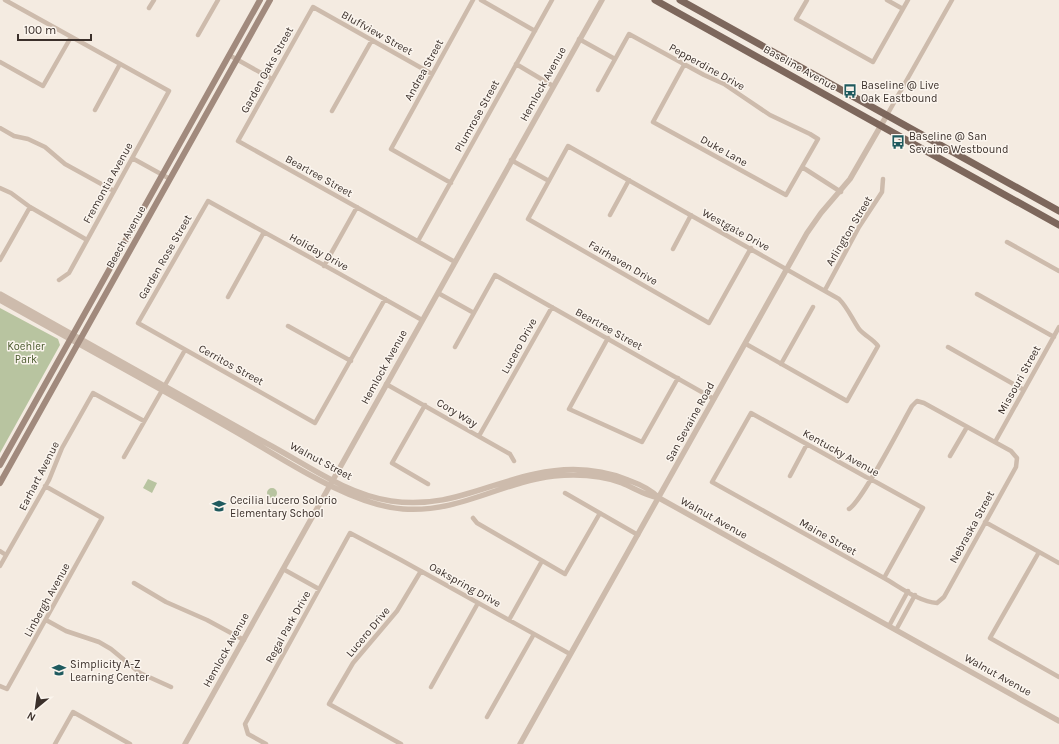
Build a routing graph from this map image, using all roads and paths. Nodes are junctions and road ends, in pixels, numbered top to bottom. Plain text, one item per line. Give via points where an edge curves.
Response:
1 (6, 0) edge
2 (154, 0) edge
3 (218, 0) edge
4 (260, 0) edge
5 (270, 0) edge
6 (473, 0) edge
7 (481, 0) edge
8 (552, 0) edge
9 (602, 0) edge
10 (655, 0) edge
11 (680, 0) edge
12 (807, 0) edge
13 (887, 0) edge
14 (908, 0) edge
15 (952, 0) edge
16 (149, 8) dead end
17 (313, 8) joint
18 (903, 8) junction
19 (535, 31) junction
20 (198, 35) dead end
21 (71, 37) junction
22 (372, 40) junction
23 (579, 40) junction
24 (229, 55) junction
25 (615, 59) junction
26 (236, 60) junction
27 (0, 62) edge
28 (120, 64) junction
29 (516, 64) junction
30 (684, 65) junction
31 (432, 74) junction
32 (272, 79) junction
33 (554, 86) junction
34 (598, 90) dead end
35 (95, 110) dead end
36 (332, 111) dead end
37 (887, 116) junction
38 (881, 126) junction
39 (0, 128) edge
40 (238, 141) joint
41 (132, 158) junction
42 (511, 160) junction
43 (802, 167) junction
44 (162, 174) junction
45 (170, 179) junction
46 (883, 179) dead end
47 (629, 180) junction
48 (451, 182) junction
49 (549, 182) junction
50 (0, 188) edge
51 (114, 191) junction
52 (841, 192) junction
53 (208, 201) joint
54 (30, 207) junction
55 (358, 207) junction
56 (1059, 212) edge
57 (610, 215) dead end
58 (691, 215) junction
59 (1059, 225) edge
60 (264, 232) junction
61 (87, 240) junction
62 (418, 241) junction
63 (1007, 242) dead end
64 (750, 248) junction
65 (673, 249) dead end
66 (1, 257) edge
67 (455, 262) junction
68 (324, 266) junction
69 (787, 269) junction
70 (1059, 271) edge
71 (60, 280) dead end
72 (824, 290) junction
73 (438, 293) junction
74 (0, 294) edge
75 (978, 294) dead end
76 (228, 297) dead end
77 (385, 299) junction
78 (0, 300) edge
79 (552, 307) junction
80 (813, 307) dead end
81 (474, 313) junction
82 (422, 320) junction
83 (138, 323) joint
84 (288, 326) dead end
85 (1059, 327) edge
86 (72, 336) junction
87 (1054, 337) junction
88 (608, 338) junction
89 (79, 340) junction
90 (746, 344) junction
91 (455, 347) dead end
92 (948, 347) dead end
93 (184, 350) junction
94 (350, 361) junction
95 (781, 364) junction
96 (678, 378) junction
97 (386, 384) junction
98 (162, 387) junction
99 (1024, 390) junction
100 (714, 400) junction
101 (425, 404) junction
102 (144, 421) junction
103 (967, 427) junction
104 (479, 436) junction
105 (995, 442) junction
106 (807, 444) junction
107 (950, 456) dead end
108 (124, 457) dead end
109 (514, 461) dead end
110 (0, 464) edge
111 (790, 476) dead end
112 (870, 479) junction
113 (712, 482) joint
114 (0, 483) edge
115 (331, 483) junction
116 (428, 484) dead end
117 (45, 486) junction
118 (565, 493) dead end
119 (659, 498) junction
120 (849, 509) dead end
121 (600, 513) junction
122 (474, 518) dead end
123 (985, 522) junction
124 (350, 533) joint
125 (638, 535) junction
126 (0, 552) edge
127 (1039, 552) junction
128 (6, 555) junction
129 (542, 561) junction
130 (1059, 563) edge
131 (0, 566) edge
132 (282, 569) junction
133 (421, 571) junction
134 (884, 578) junction
135 (134, 583) dead end
136 (319, 589) junction
137 (908, 591) junction
138 (915, 595) junction
139 (478, 603) junction
140 (937, 603) joint
141 (46, 620) junction
142 (509, 620) junction
143 (889, 626) junction
144 (896, 630) junction
145 (534, 634) junction
146 (244, 640) junction
147 (570, 654) junction
148 (1059, 677) edge
149 (0, 686) edge
150 (171, 687) dead end
151 (431, 687) dead end
152 (487, 718) dead end
153 (1059, 721) edge
154 (54, 744) edge
155 (130, 744) edge
156 (185, 744) edge
157 (266, 744) edge
158 (400, 744) edge
159 (520, 744) edge

1 - 21 street
2 - 16 street
3 - 20 street
4 - 24 main road, Beech Avenue
5 - 26 main road, Beech Avenue
6 - 31 street, Andrea Street
7 - 19 street
8 - 19 street, Plumrose Street
9 - 23 street, Hemlock Avenue
10 - 38 main road, Baseline Avenue
11 - 37 main road, Baseline Avenue
12 - 18 street via 796,19 873,62
13 - 18 street
14 - 18 street
15 - 37 street
17 - 22 street, Bluffview Street
17 - 32 street, Garden Oaks Street
19 - 29 street, Plumrose Street
21 - 27 street via 43,86
21 - 28 street
22 - 31 street, Bluffview Street
22 - 36 street
23 - 25 street
23 - 33 street, Hemlock Avenue
24 - 26 street
24 - 44 main road, Beech Avenue
25 - 30 street, Pepperdine Drive via 629,34
25 - 34 street
26 - 32 street
26 - 45 main road, Beech Avenue
28 - 35 street
28 - 41 street, Fremontia Avenue via 169,91
29 - 33 street
29 - 48 street, Plumrose Street
30 - 43 street, Pepperdine Drive via 724,84 763,111 818,139
30 - 43 street, Duke Lane via 653,122 786,195
31 - 48 street, Andrea Street via 391,149
32 - 40 street, Garden Oaks Street
33 - 42 street, Hemlock Avenue
37 - 38 street, San Sevaine Road
37 - 56 main road, Baseline Avenue
38 - 52 street, San Sevaine Road
38 - 59 main road, Baseline Avenue
39 - 51 street via 45,147 64,164
40 - 55 street, Beartree Street
41 - 44 street
41 - 51 street, Fremontia Avenue
42 - 49 street
42 - 67 street, Hemlock Avenue
43 - 52 street
44 - 45 street
44 - 86 main road, Beech Avenue
45 - 89 main road, Beech Avenue
46 - 72 street, Arlington Street via 882,192
47 - 49 street, Westgate Drive via 568,146
47 - 57 street
47 - 58 street, Westgate Drive
48 - 62 street, Plumrose Street
49 - 64 street, Fairhaven Drive via 528,219 709,323
50 - 54 street via 19,197
51 - 61 street, Fremontia Avenue
52 - 69 street, San Sevaine Road via 821,213
53 - 60 street, Holiday Drive
53 - 83 street, Garden Rose Street
54 - 61 street
54 - 66 street
55 - 62 street, Beartree Street
55 - 68 street
58 - 64 street, Westgate Drive
58 - 65 street
60 - 68 street, Holiday Drive
60 - 76 street
61 - 71 street, Fremontia Avenue via 69,273
62 - 67 street, Beartree Street
63 - 70 street
64 - 69 street, Westgate Drive
67 - 73 street, Hemlock Avenue
68 - 77 street, Holiday Drive
69 - 72 street, Westgate Drive
69 - 90 street, San Sevaine Road
72 - 95 street, Westgate Drive via 839,298 860,329 878,346 847,401
73 - 81 street
73 - 82 street, Hemlock Avenue
74 - 86 street, Walnut Street
75 - 87 street
77 - 82 street, Holiday Drive
77 - 94 street
78 - 86 street, Walnut Street
79 - 81 street, Beartree Street via 495,275
79 - 88 street, Beartree Street
79 - 104 street, Lucero Drive
80 - 95 street
81 - 91 street
82 - 97 street, Hemlock Avenue
83 - 93 street, Cerritos Street
84 - 94 street
85 - 87 street, Missouri Street
86 - 89 street, Walnut Street
86 - 110 main road, Beech Avenue
87 - 99 street, Missouri Street
88 - 96 street, Beartree Street
88 - 96 street via 569,409 642,442
89 - 98 street, Walnut Street
89 - 114 main road, Beech Avenue
90 - 95 street
90 - 100 street, San Sevaine Road
92 - 99 street
93 - 94 street, Cerritos Street via 316,423
93 - 98 street
96 - 100 street, Beartree Street
97 - 101 street, Cory Way
97 - 115 street, Hemlock Avenue
98 - 102 street
98 - 115 street, Walnut Street
99 - 105 street, Missouri Street
100 - 119 street, San Sevaine Road
101 - 104 street, Cory Way
101 - 116 street via 392,463
102 - 108 street
102 - 117 street, Earhart Avenue via 93,394 62,448
103 - 105 street
103 - 107 street
103 - 112 street via 917,401
104 - 109 street, Cory Way via 510,454
105 - 123 street, Nebraska Street via 1014,453 1017,458 1016,467
106 - 111 street
106 - 112 street, Kentucky Avenue
106 - 113 street, Kentucky Avenue via 751,413
112 - 120 street via 854,506
112 - 134 street, Kentucky Avenue via 923,508
113 - 134 street, Maine Street
115 - 119 street, Walnut Avenue via 377,504 403,509 450,506 536,480 569,475 604,478
115 - 132 street, Hemlock Avenue
117 - 128 street, Earhart Avenue
117 - 141 street, Linbergh Avenue via 102,518
118 - 121 street
119 - 125 street, San Sevaine Road
119 - 143 street, Walnut Avenue
121 - 125 street
121 - 129 street via 565,574
122 - 129 street via 476,524
123 - 127 street
123 - 140 street, Nebraska Street via 944,597
124 - 133 street, Oakspring Drive
124 - 136 street, Regal Park Drive
125 - 147 street, San Sevaine Road
126 - 128 street
127 - 130 street
127 - 148 street via 990,638
128 - 131 street, Earhart Avenue
129 - 142 street
132 - 136 street
132 - 146 street, Hemlock Avenue
133 - 139 street, Oakspring Drive
133 - 158 street, Lucero Drive via 397,611 353,663 329,704
134 - 137 street, Maine Street
135 - 146 street via 166,602
136 - 157 street, Regal Park Drive via 245,724 248,734
137 - 138 street, Maine Street
137 - 143 street
138 - 140 street, Maine Street via 930,603
138 - 144 street
139 - 142 street, Oakspring Drive
139 - 151 street
141 - 149 street, Linbergh Avenue via 7,690
141 - 150 street via 66,631 99,642 140,673
142 - 145 street, Oakspring Drive
143 - 144 street, Walnut Avenue
144 - 153 street, Walnut Avenue
145 - 147 street, Oakspring Drive
145 - 152 street
146 - 156 street, Hemlock Avenue
147 - 159 street, San Sevaine Road
154 - 155 street via 73,712

